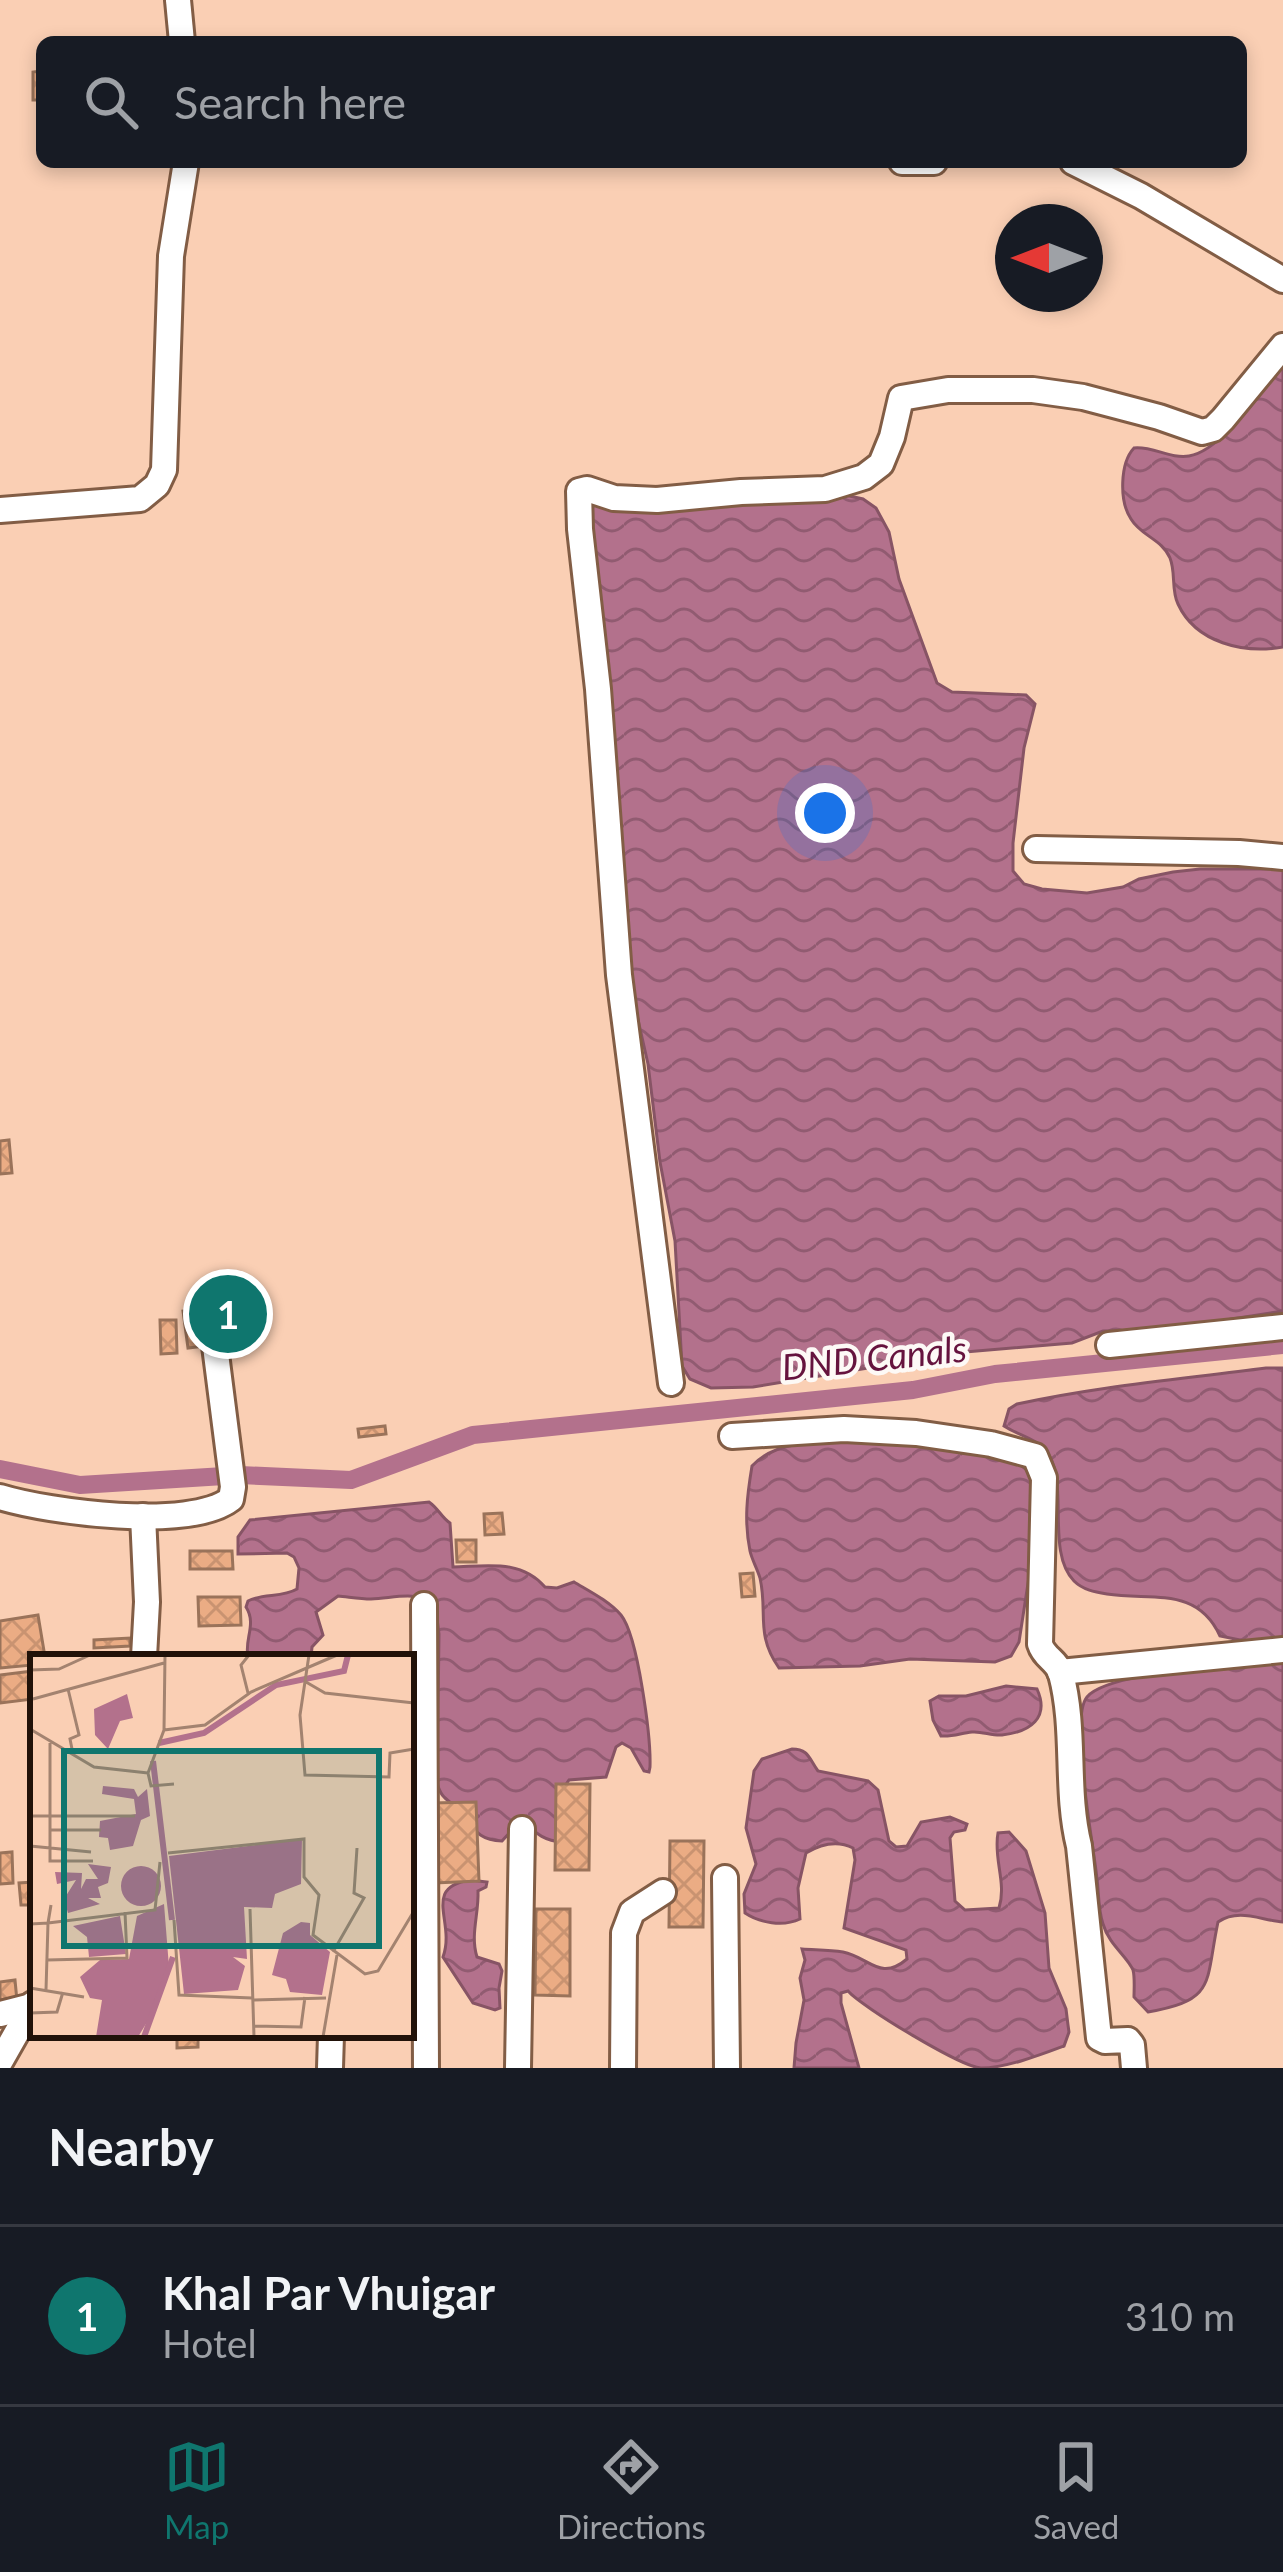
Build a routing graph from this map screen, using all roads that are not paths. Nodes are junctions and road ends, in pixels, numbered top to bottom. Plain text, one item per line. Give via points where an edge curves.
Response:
1 (178, 0) edge
2 (181, 36) edge
3 (185, 168) edge
4 (1085, 168) edge
5 (1283, 280) edge
6 (1283, 346) edge
7 (0, 510) edge
8 (1036, 849) dead end
9 (1283, 857) edge
10 (1283, 1327) edge
11 (215, 1346) dead end
12 (1109, 1346) dead end
13 (670, 1383) dead end
14 (732, 1436) dead end
15 (0, 1497) edge
16 (143, 1516) junction
17 (424, 1605) dead end
18 (1283, 1650) edge
19 (144, 1654) edge
20 (1060, 1672) junction
21 (522, 1829) dead end
22 (725, 1878) dead end
23 (663, 1892) dead end
24 (30, 2006) edge
25 (30, 2009) edge
26 (0, 2014) edge
27 (331, 2038) edge
28 (0, 2062) edge
29 (330, 2068) edge
30 (426, 2068) edge
31 (518, 2068) edge
32 (623, 2068) edge
33 (727, 2068) edge
34 (1134, 2068) edge

1 - 2 street
3 - 7 street via 171,256 164,470 157,485 140,499
4 - 5 street
6 - 13 street via 1213,430 1033,389 947,390 902,398 881,464 825,489 657,500 579,491 619,975
8 - 9 street
10 - 12 street
11 - 16 street via 231,1499 201,1511
14 - 20 street via 916,1433 1035,1456 1044,1478 1040,1644
15 - 16 street via 62,1512
16 - 19 street
17 - 30 street
18 - 20 street
20 - 34 street via 1099,2038 1128,2040
21 - 31 street
22 - 33 street
23 - 32 street via 632,1912 624,1933
24 - 26 street
25 - 28 street
27 - 29 street

